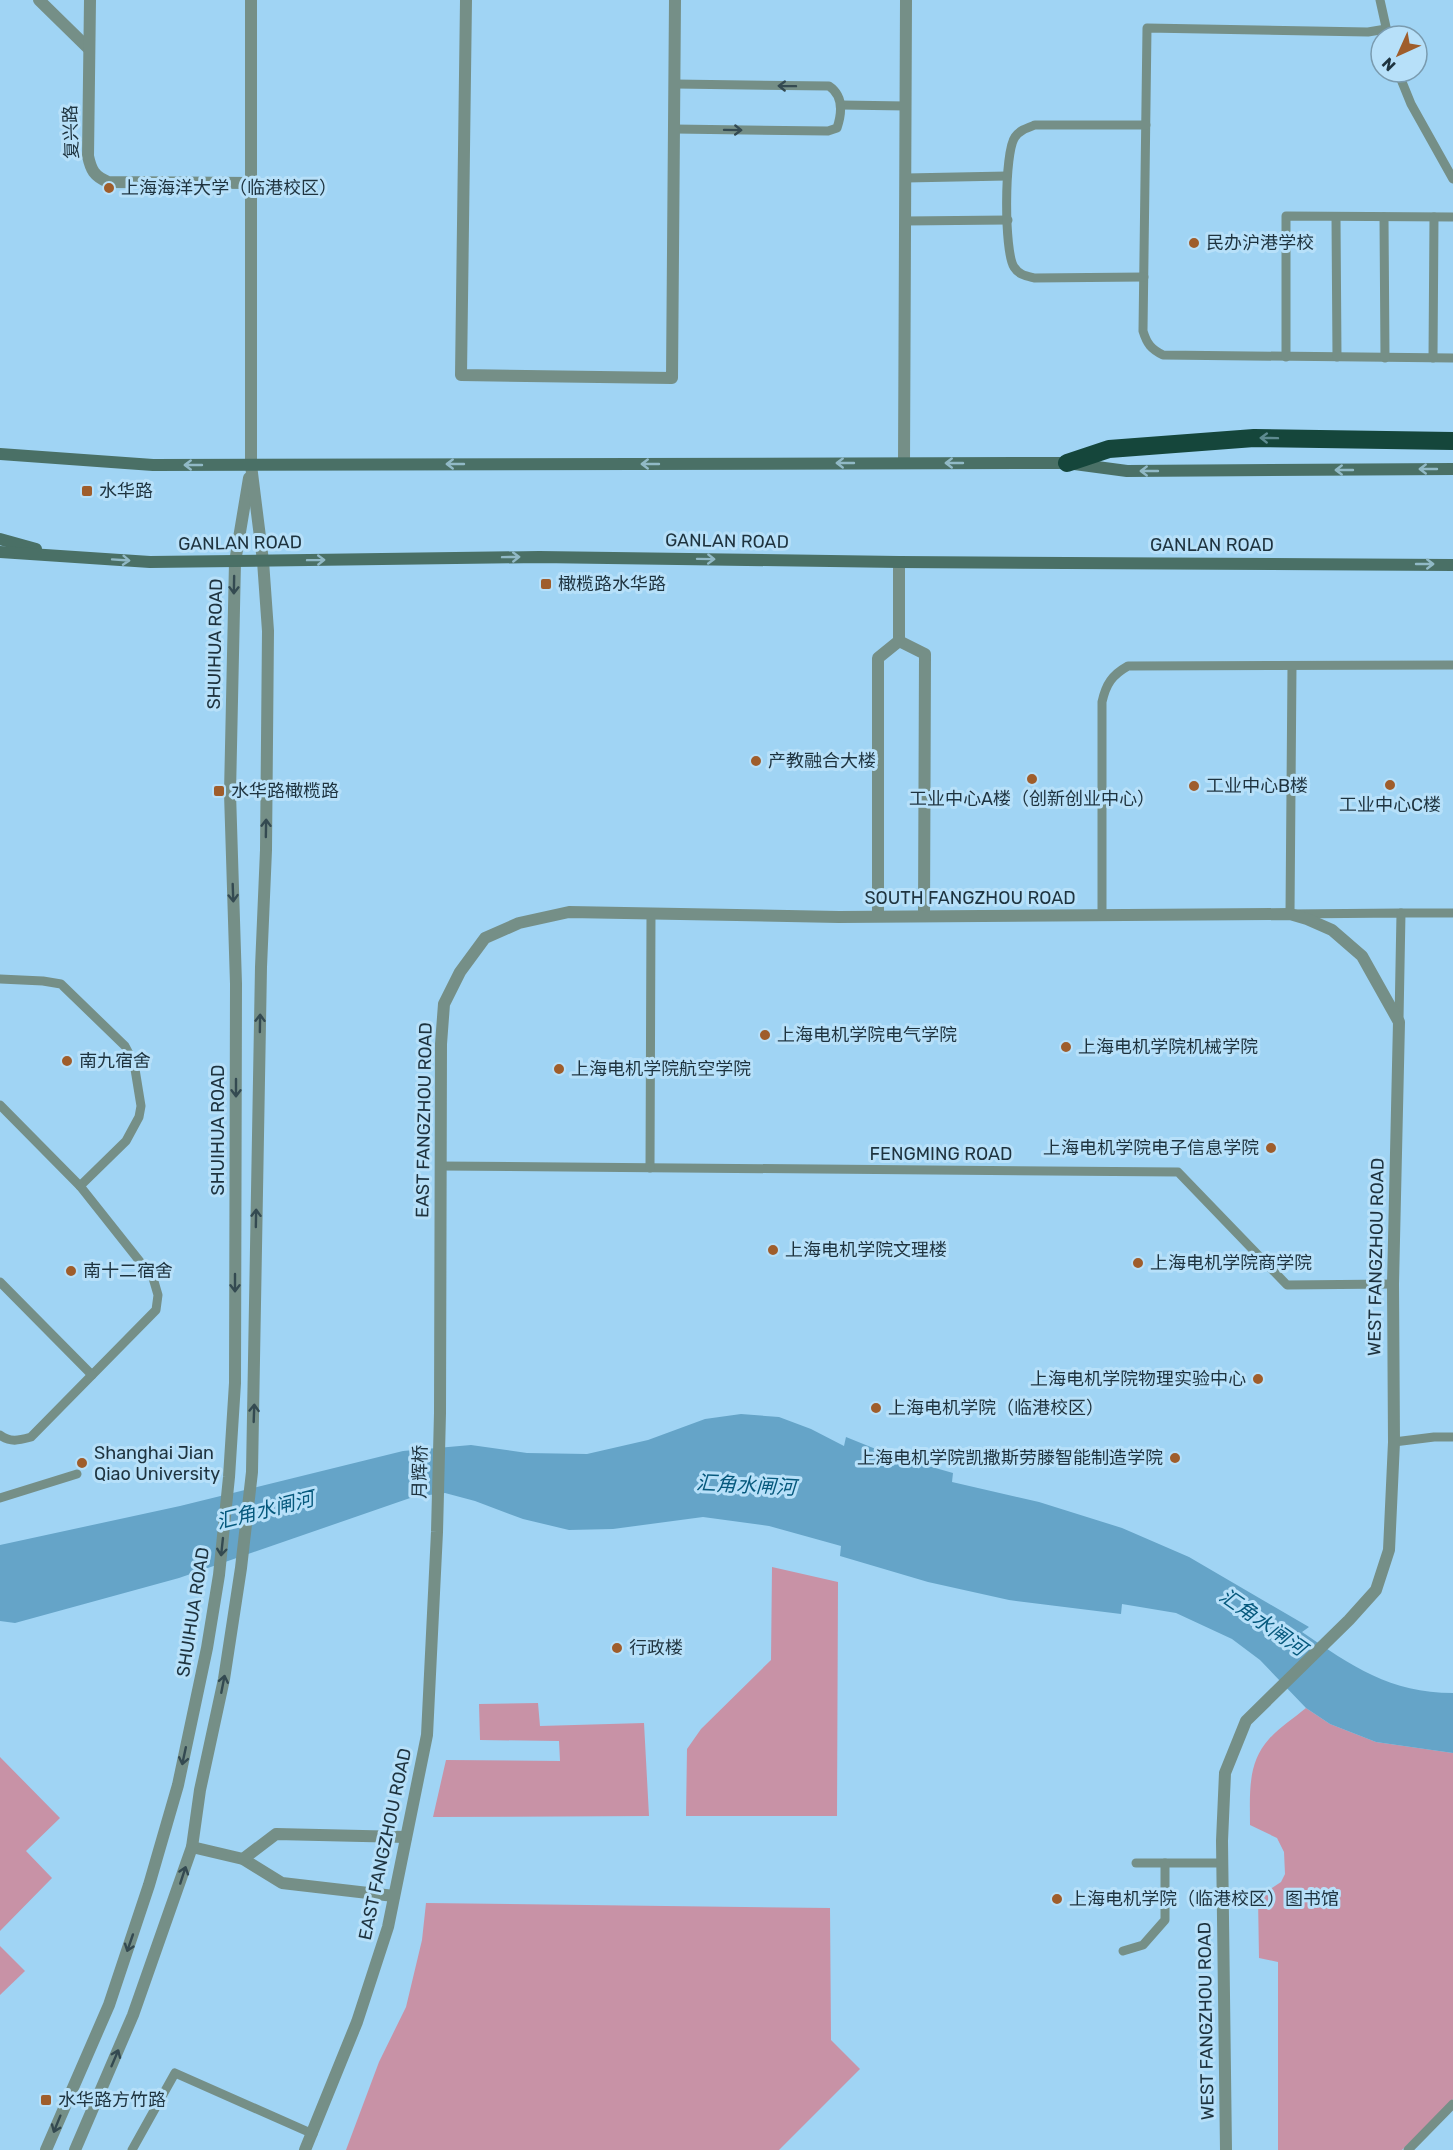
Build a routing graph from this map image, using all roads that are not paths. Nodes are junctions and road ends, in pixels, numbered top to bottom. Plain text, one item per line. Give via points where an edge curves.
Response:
1 (39, 0) edge
2 (90, 0) edge
3 (251, 0) edge
4 (466, 0) edge
5 (675, 0) edge
6 (906, 0) edge
7 (1380, 0) edge
8 (1385, 24) edge
9 (1369, 32) edge
10 (89, 49) junction
11 (675, 84) junction
12 (1403, 84) edge
13 (841, 105) junction
14 (906, 106) junction
15 (1146, 125) junction
16 (674, 129) junction
17 (1007, 176) junction
18 (906, 178) junction
19 (1453, 179) edge
20 (252, 183) junction
21 (1336, 217) junction
22 (1384, 217) junction
23 (1434, 218) junction
24 (1453, 218) edge
25 (1008, 220) junction
26 (905, 221) junction
27 (1144, 277) junction
28 (1286, 357) junction
29 (1337, 357) junction
30 (1385, 358) junction
31 (1433, 358) junction
32 (1453, 358) edge
33 (1453, 441) edge
34 (0, 454) edge
35 (904, 463) junction
36 (1067, 463) junction
37 (251, 465) junction
38 (1453, 469) edge
39 (0, 539) edge
40 (0, 552) edge
41 (63, 556) junction
42 (234, 561) junction
43 (263, 561) junction
44 (899, 562) junction
45 (1453, 565) edge
46 (899, 641) junction
47 (1453, 665) edge
48 (1293, 666) junction
49 (651, 913) junction
50 (1401, 913) junction
51 (1453, 913) edge
52 (1290, 914) junction
53 (878, 915) junction
54 (1102, 915) junction
55 (924, 916) junction
56 (0, 979) edge
57 (1399, 1022) junction
58 (2, 1111) edge
59 (440, 1166) junction
60 (650, 1168) junction
61 (80, 1186) junction
62 (0, 1282) edge
63 (1393, 1284) junction
64 (92, 1375) junction
65 (440, 1413) joint
66 (0, 1435) edge
67 (1453, 1437) edge
68 (1394, 1442) junction
69 (77, 1474) dead end
70 (0, 1498) edge
71 (437, 1532) joint
72 (406, 1837) junction
73 (192, 1847) junction
74 (243, 1859) junction
75 (1136, 1863) dead end
76 (1165, 1863) junction
77 (1222, 1863) junction
78 (394, 1896) junction
79 (1123, 1952) dead end
80 (1453, 2104) edge
81 (313, 2134) junction
82 (46, 2150) edge
83 (75, 2150) edge
84 (132, 2150) edge
85 (305, 2150) edge
86 (1226, 2150) edge
87 (1408, 2150) edge

1 - 10 street
2 - 10 street, 复兴路
3 - 20 street
4 - 16 street via 461,375 672,378
5 - 11 street
6 - 14 street
7 - 8 lane
9 - 15 lane via 1147,28
10 - 20 street, 复兴路 via 88,156 91,170 98,178 108,182
13 -> 11 lane via 836,91 829,86
11 - 16 street
12 - 19 lane
13 - 14 lane
16 -> 13 lane via 828,132 837,128
14 - 18 street
15 - 17 lane via 1035,125 1023,129 1014,138
15 - 27 lane
17 - 18 lane
17 - 25 lane
18 - 26 street
20 - 37 street
21 - 22 lane
21 - 28 lane via 1286,216
21 - 29 lane
22 - 23 lane
22 - 30 lane
23 - 24 lane
23 - 31 lane
25 - 26 lane
25 - 27 lane via 1008,252 1021,275
26 - 35 street
27 - 28 lane via 1143,331 1153,350 1163,355
28 - 29 lane
29 - 30 lane
30 - 31 lane
31 - 32 lane
33 -> 36 highway via 1254,438 1109,449
37 -> 34 main road via 153,465
36 -> 35 main road
35 -> 37 main road
38 -> 36 main road via 1127,471
37 - 42 street, SHUIHUA ROAD
37 - 43 street
39 - 41 main road
40 - 41 main road, GANLAN ROAD
41 -> 42 main road, GANLAN ROAD via 150,562
42 - 43 main road, GANLAN ROAD
42 -> 82 street, SHUIHUA ROAD via 230,793 236,984 235,1383 219,1575 178,1785 149,1885 109,2004
43 -> 44 main road, GANLAN ROAD via 539,557
73 -> 43 street via 224,1679 252,1472 266,827 268,631
44 -> 45 main road, GANLAN ROAD
44 - 46 street
46 - 53 street via 878,658
46 - 55 street via 925,654
47 - 48 lane
48 - 52 lane
48 - 54 lane via 1128,666 1106,684 1102,702
49 - 53 street, SOUTH FANGZHOU ROAD
49 - 59 street, EAST FANGZHOU ROAD via 569,912 519,923 485,938 460,972 444,1004
49 - 60 lane
50 - 51 lane
50 - 52 lane
50 - 57 lane
52 - 54 street, SOUTH FANGZHOU ROAD
52 - 57 street via 1332,930 1362,956
53 - 55 street, SOUTH FANGZHOU ROAD
54 - 55 street, SOUTH FANGZHOU ROAD
56 - 61 lane via 61,984 125,1046 134,1063 141,1106 139,1117 126,1141
57 - 63 street, WEST FANGZHOU ROAD
58 - 61 lane
59 - 60 lane, FENGMING ROAD
59 - 65 street, EAST FANGZHOU ROAD
60 - 63 lane, FENGMING ROAD via 1178,1172 1287,1286
61 - 64 lane via 153,1278 159,1294 156,1310
62 - 64 lane
63 - 68 street, WEST FANGZHOU ROAD
64 - 66 lane via 31,1437 17,1441
65 - 71 street, 月辉桥
67 - 68 lane
68 - 77 street, WEST FANGZHOU ROAD via 1389,1550 1376,1590 1246,1721 1225,1773
69 - 70 lane
71 - 72 street, EAST FANGZHOU ROAD via 427,1735
72 - 74 street via 276,1834
72 - 78 street, EAST FANGZHOU ROAD
73 - 74 street
83 -> 73 street via 133,2015
74 - 78 street via 282,1883
75 - 76 lane
76 - 77 lane
76 - 79 lane via 1165,1920 1143,1945
77 - 86 street, WEST FANGZHOU ROAD
78 - 81 street, EAST FANGZHOU ROAD via 357,2022
80 - 87 lane
81 - 84 lane via 175,2073
81 - 85 street, EAST FANGZHOU ROAD

